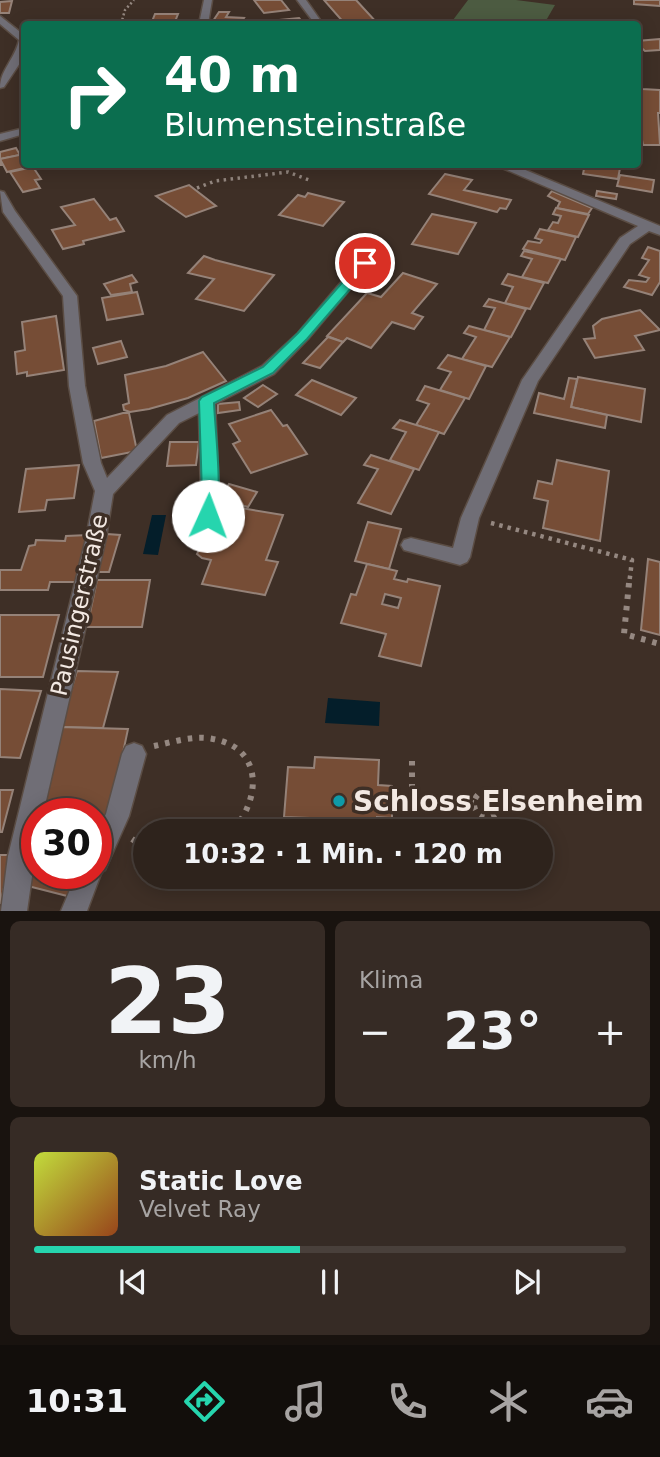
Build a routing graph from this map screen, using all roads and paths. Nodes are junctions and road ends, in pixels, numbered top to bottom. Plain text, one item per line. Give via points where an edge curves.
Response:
1 (134, 0) edge
2 (208, 0) edge
3 (301, 0) edge
4 (0, 19) edge
5 (122, 21) edge
6 (204, 21) edge
7 (317, 21) edge
8 (21, 36) edge
9 (21, 55) edge
10 (0, 85) edge
11 (21, 132) edge
12 (0, 138) edge
13 (509, 168) edge
14 (309, 180) dead end
15 (197, 188) dead end
16 (0, 195) edge
17 (654, 229) edge
18 (365, 263) dead end
19 (207, 401) junction
20 (104, 491) junction
21 (470, 518) junction
22 (206, 538) dead end
23 (411, 545) dead end
24 (660, 644) edge
25 (134, 754) joint
26 (412, 761) dead end
27 (403, 800) dead end
28 (412, 801) junction
29 (474, 803) junction
30 (501, 804) junction
31 (564, 806) dead end
32 (244, 819) edge
33 (412, 819) edge
34 (112, 827) edge
35 (83, 889) edge
36 (14, 911) edge
37 (74, 911) edge

1 - 5 path
2 - 6 street
3 - 7 street
4 - 8 street
9 - 10 street
11 - 12 street
13 - 17 street
14 - 15 path via 288,172 215,181
16 - 20 street, Pausingerstraße via 70,296 77,386 92,463
17 - 21 street via 625,241 530,380
18 - 19 street via 268,370
19 - 20 street via 173,419
19 - 22 street via 210,494
20 - 36 street, Pausingerstraße via 21,856
21 - 23 street via 460,557
21 - 24 path via 632,560 624,634
25 - 32 path via 178,740 215,739 231,746 252,769 254,783
25 - 34 street
26 - 28 path
27 - 28 path
28 - 29 path
28 - 33 path
29 - 30 path via 477,794 486,790 496,794
29 - 30 path via 479,813 489,817 498,813
30 - 31 path
35 - 37 street

